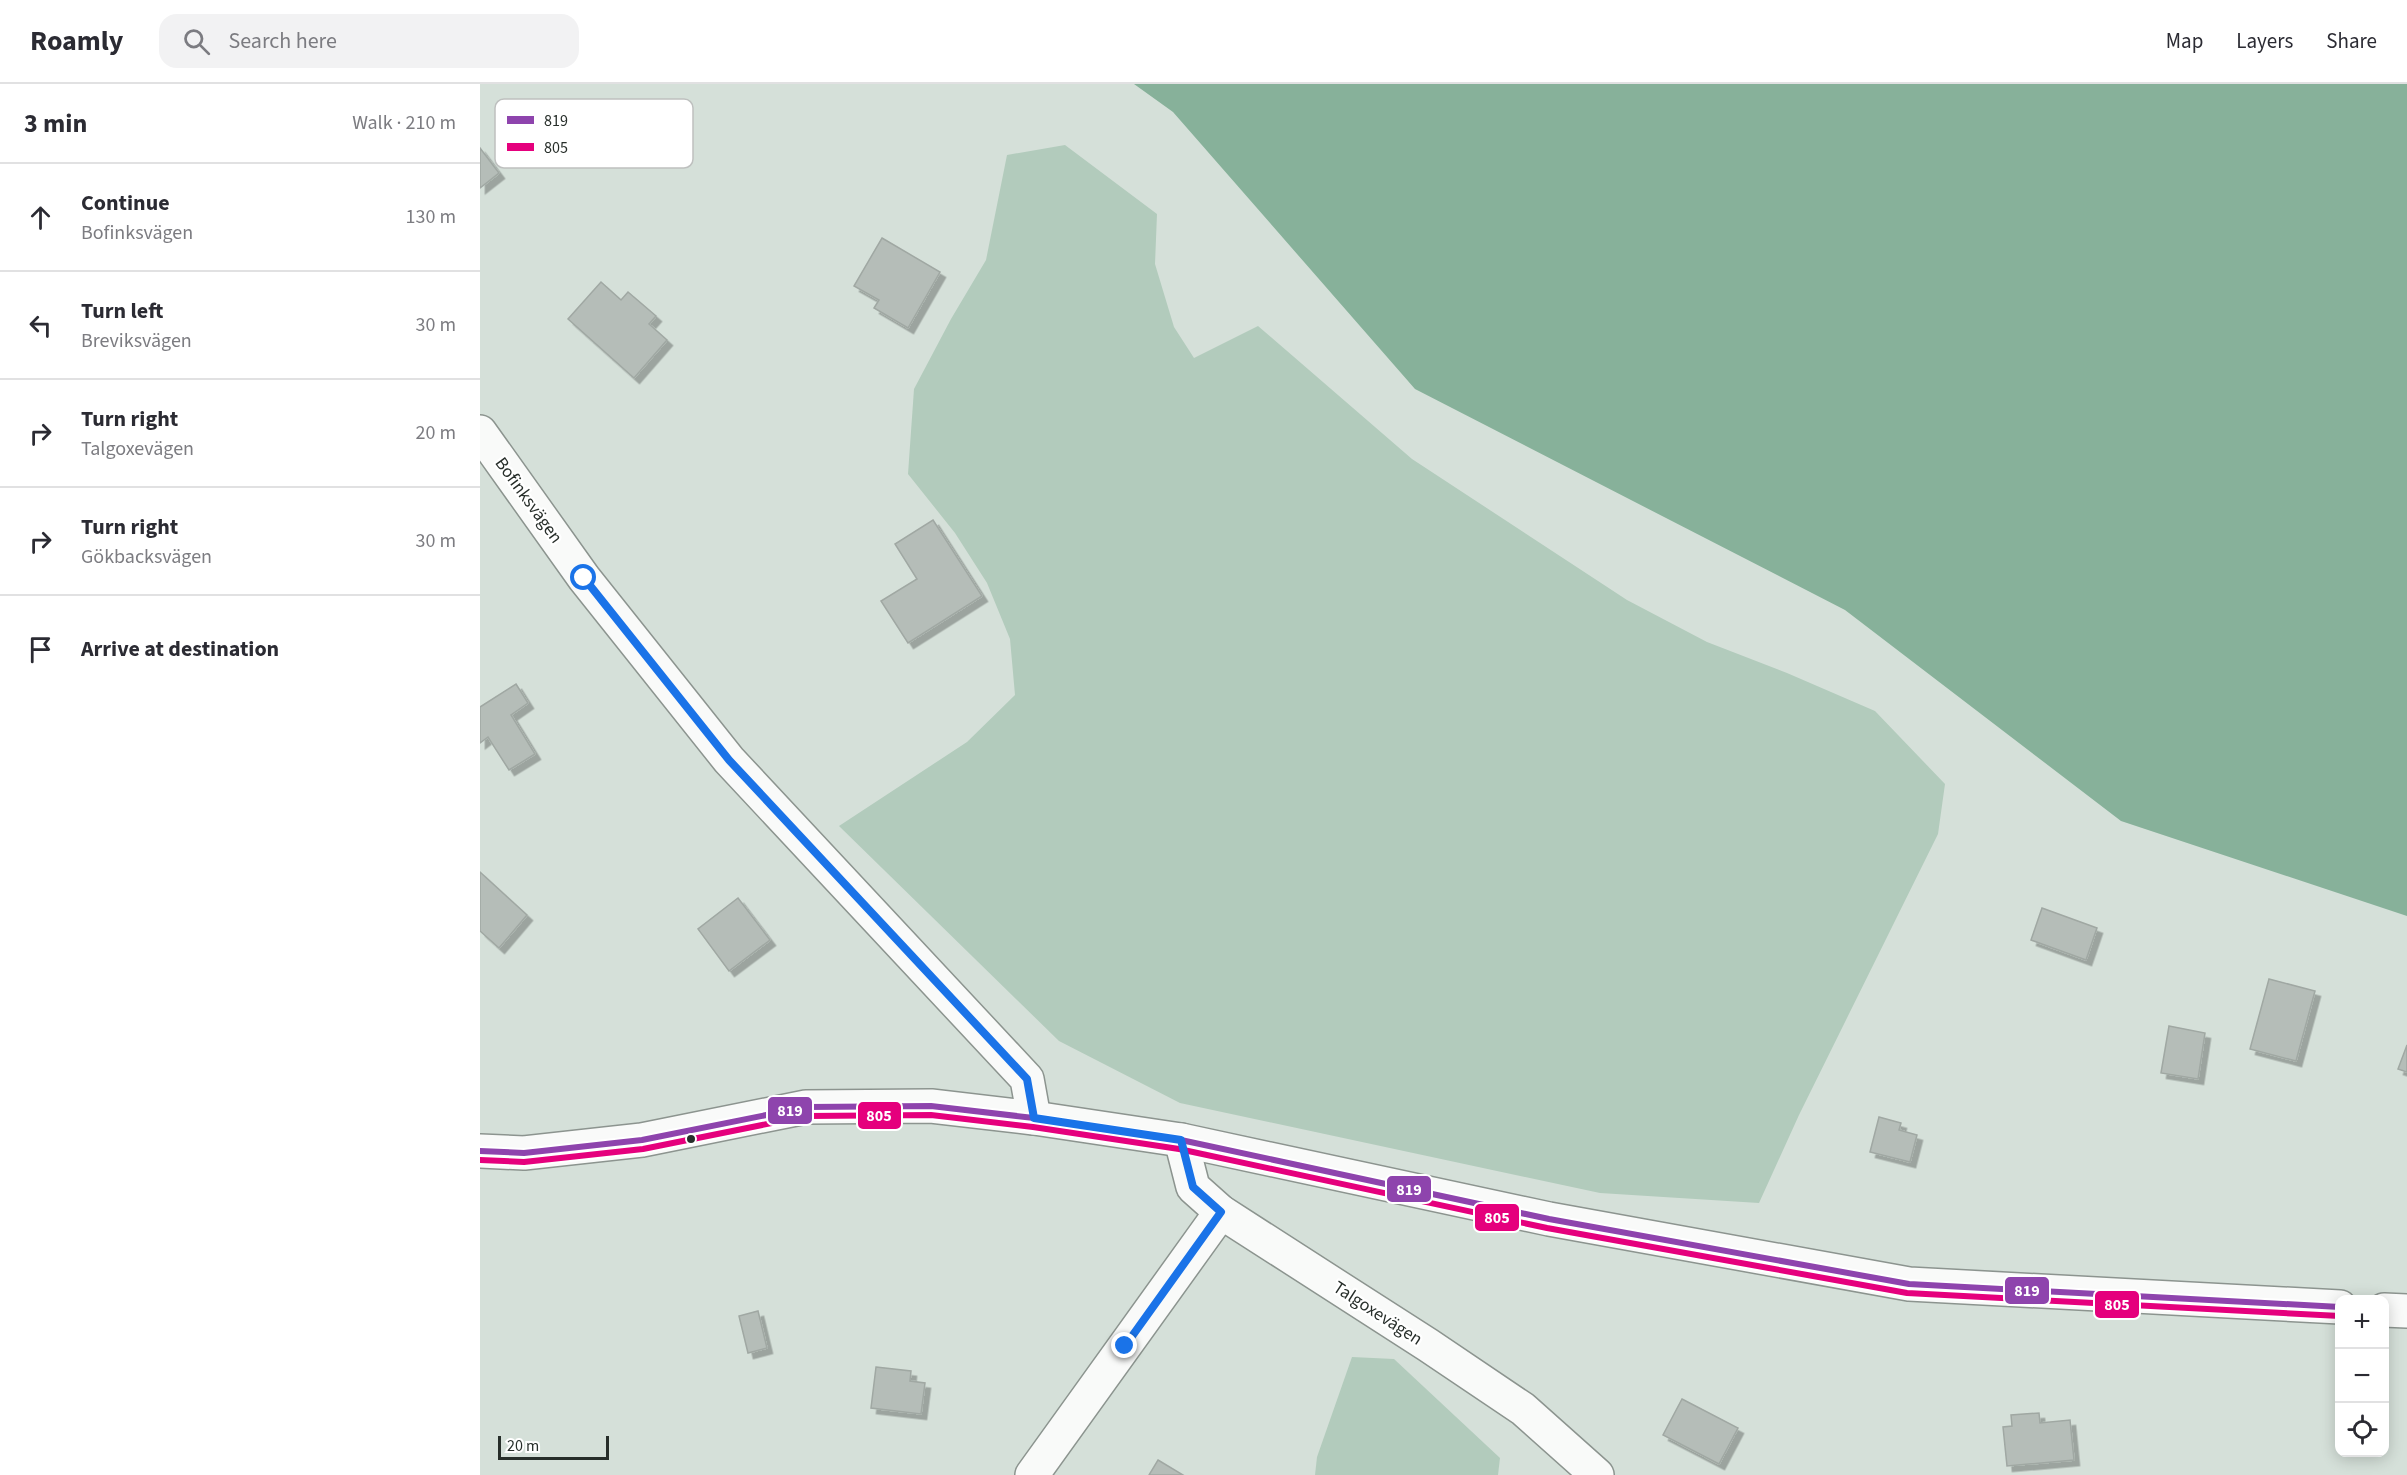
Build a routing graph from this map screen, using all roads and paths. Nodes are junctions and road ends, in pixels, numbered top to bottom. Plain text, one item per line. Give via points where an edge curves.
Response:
1 (480, 432) edge
2 (1034, 1118) junction
3 (1181, 1140) junction
4 (480, 1150) edge
5 (1221, 1212) junction
6 (2335, 1307) edge
7 (2389, 1310) edge
8 (2407, 1311) edge
9 (1032, 1475) edge
10 (1597, 1475) edge

1 - 2 main road, Bofinksvägen via 584,578 729,760 1027,1079
2 - 3 main road
2 - 4 main road via 931,1106 806,1107 642,1140 524,1153
3 - 5 main road, Talgoxevägen via 1193,1187
3 - 6 main road via 1549,1219 1909,1284
5 - 9 main road
5 - 10 main road, Talgoxevägen via 1523,1409
7 - 8 main road

